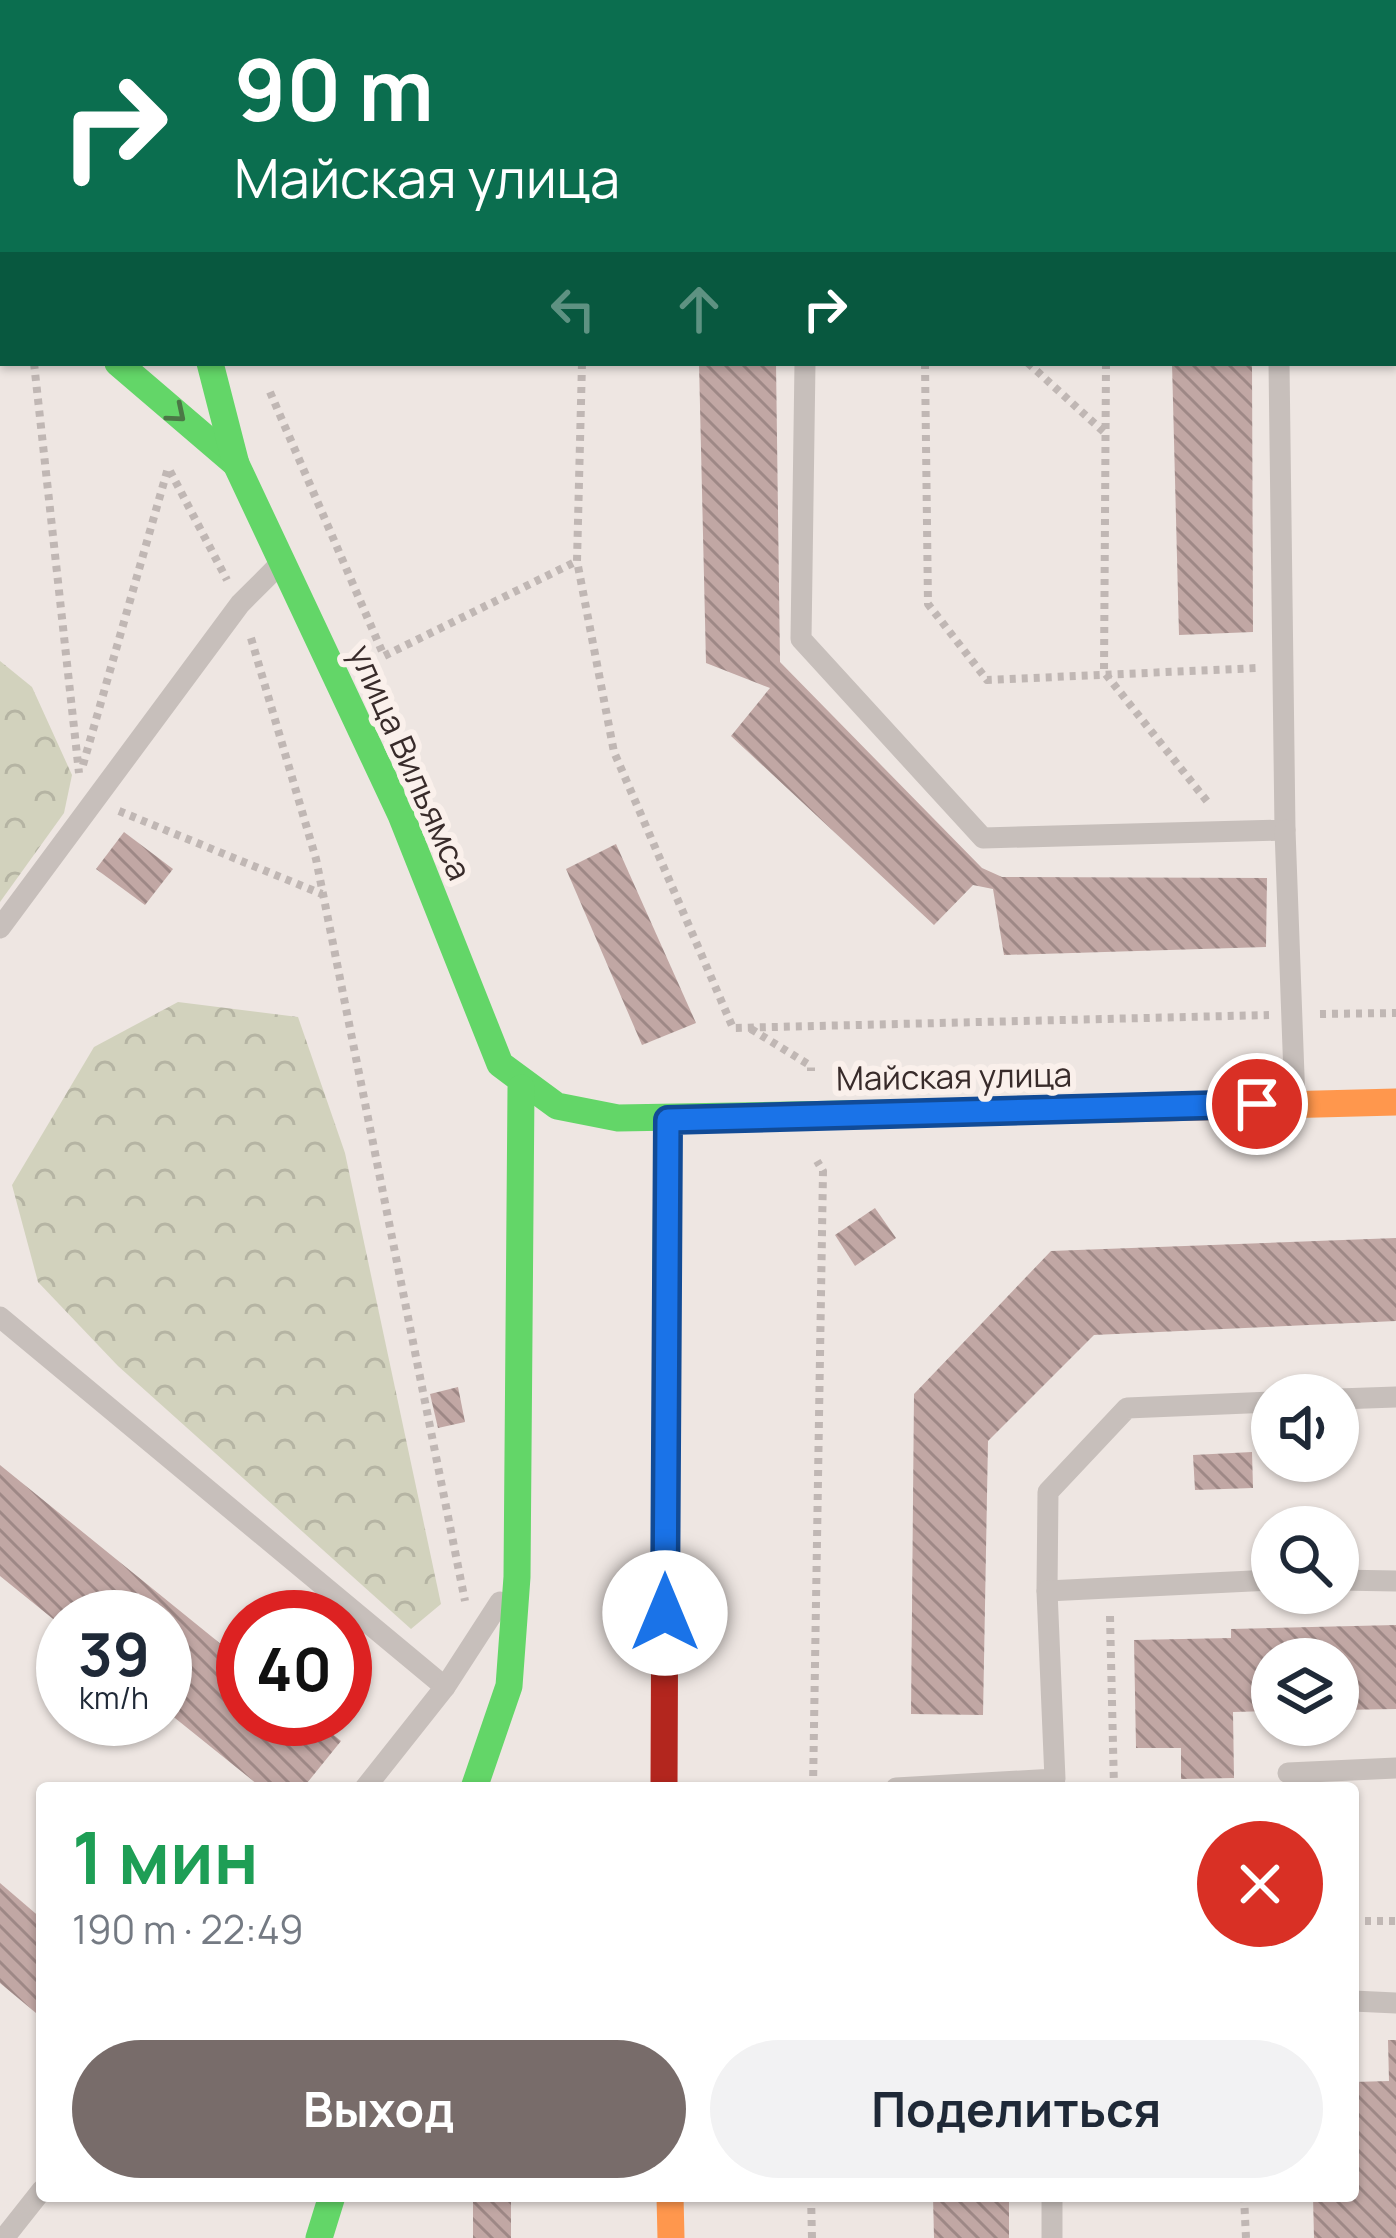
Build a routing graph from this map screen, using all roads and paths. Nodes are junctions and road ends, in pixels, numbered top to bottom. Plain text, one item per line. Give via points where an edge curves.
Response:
1 (34, 366) edge
2 (122, 366) edge
3 (211, 366) edge
4 (582, 366) edge
5 (805, 366) edge
6 (925, 366) edge
7 (1031, 366) edge
8 (1106, 366) edge
9 (1280, 366) edge
10 (267, 385) dead end
11 (1106, 434) junction
12 (155, 454) dead end
13 (236, 464) junction
14 (170, 470) junction
15 (578, 561) junction
16 (280, 564) junction
17 (240, 604) junction
18 (1283, 668) junction
19 (1104, 672) junction
20 (113, 809) dead end
21 (1285, 830) junction
22 (1231, 832) junction
23 (322, 894) junction
24 (0, 928) edge
25 (1396, 1013) edge
26 (1292, 1014) junction
27 (747, 1027) junction
28 (810, 1078) dead end
29 (521, 1088) junction
30 (1396, 1102) edge
31 (1295, 1103) junction
32 (668, 1120) junction
33 (810, 1150) dead end
34 (0, 1317) edge
35 (1396, 1397) edge
36 (1359, 1398) edge
37 (1251, 1403) edge
38 (517, 1577) junction
39 (1359, 1580) edge
40 (1251, 1581) edge
41 (1396, 1581) edge
42 (1109, 1587) junction
43 (1047, 1592) junction
44 (484, 1624) junction
45 (446, 1687) junction
46 (1396, 1768) edge
47 (1288, 1773) dead end
48 (369, 1782) edge
49 (476, 1782) edge
50 (664, 1782) edge
51 (813, 1782) edge
52 (1002, 1782) edge
53 (1114, 1782) edge
54 (1359, 1921) edge
55 (1396, 1921) edge
56 (1359, 2001) edge
57 (1396, 2002) edge
58 (36, 2198) edge
59 (330, 2202) edge
60 (670, 2202) edge
61 (811, 2202) edge
62 (1052, 2202) edge
63 (1244, 2202) edge
64 (4, 2238) edge
65 (319, 2238) edge
66 (670, 2238) edge
67 (812, 2238) edge
68 (1052, 2238) edge
69 (1246, 2238) edge

1 - 14 path via 79,778
2 -> 13 street, улица Вильямса
3 - 13 street, улица Вильямса
4 - 15 path
5 - 22 lane via 801,639 982,838
6 - 19 path via 928,604 987,680
7 - 11 path
8 - 11 path
9 - 18 lane
10 - 15 path via 384,656
11 - 19 path
12 - 14 path
13 - 16 street, улица Вильямса
14 - 17 path
15 - 27 path via 614,752 734,1028
16 - 17 lane
16 - 29 street, улица Вильямса via 401,815 500,1064
17 - 23 path
17 - 24 lane
18 - 19 path
18 - 21 lane
19 - 22 path
20 - 23 path
21 - 22 lane
21 - 26 lane
23 - 44 path via 466,1607
25 - 26 path
26 - 27 path
26 - 31 lane
27 - 28 path via 811,1066
29 - 32 street, Майская улица via 571,1115
29 - 38 street
30 - 31 street, Майская улица
31 - 32 street, Майская улица
32 - 50 street
33 - 51 path via 823,1172
34 - 45 lane
35 - 36 lane
37 - 43 lane via 1126,1408 1048,1492
38 - 44 lane
38 - 49 street via 509,1686
39 - 41 lane
40 - 42 lane
42 - 43 lane
42 - 53 path
43 - 52 lane via 1055,1779
44 - 45 lane
45 - 48 lane
46 - 47 lane
54 - 55 path
56 - 57 lane
58 - 64 lane
59 - 65 street
60 - 66 street
61 - 67 path
62 - 68 lane
63 - 69 path

